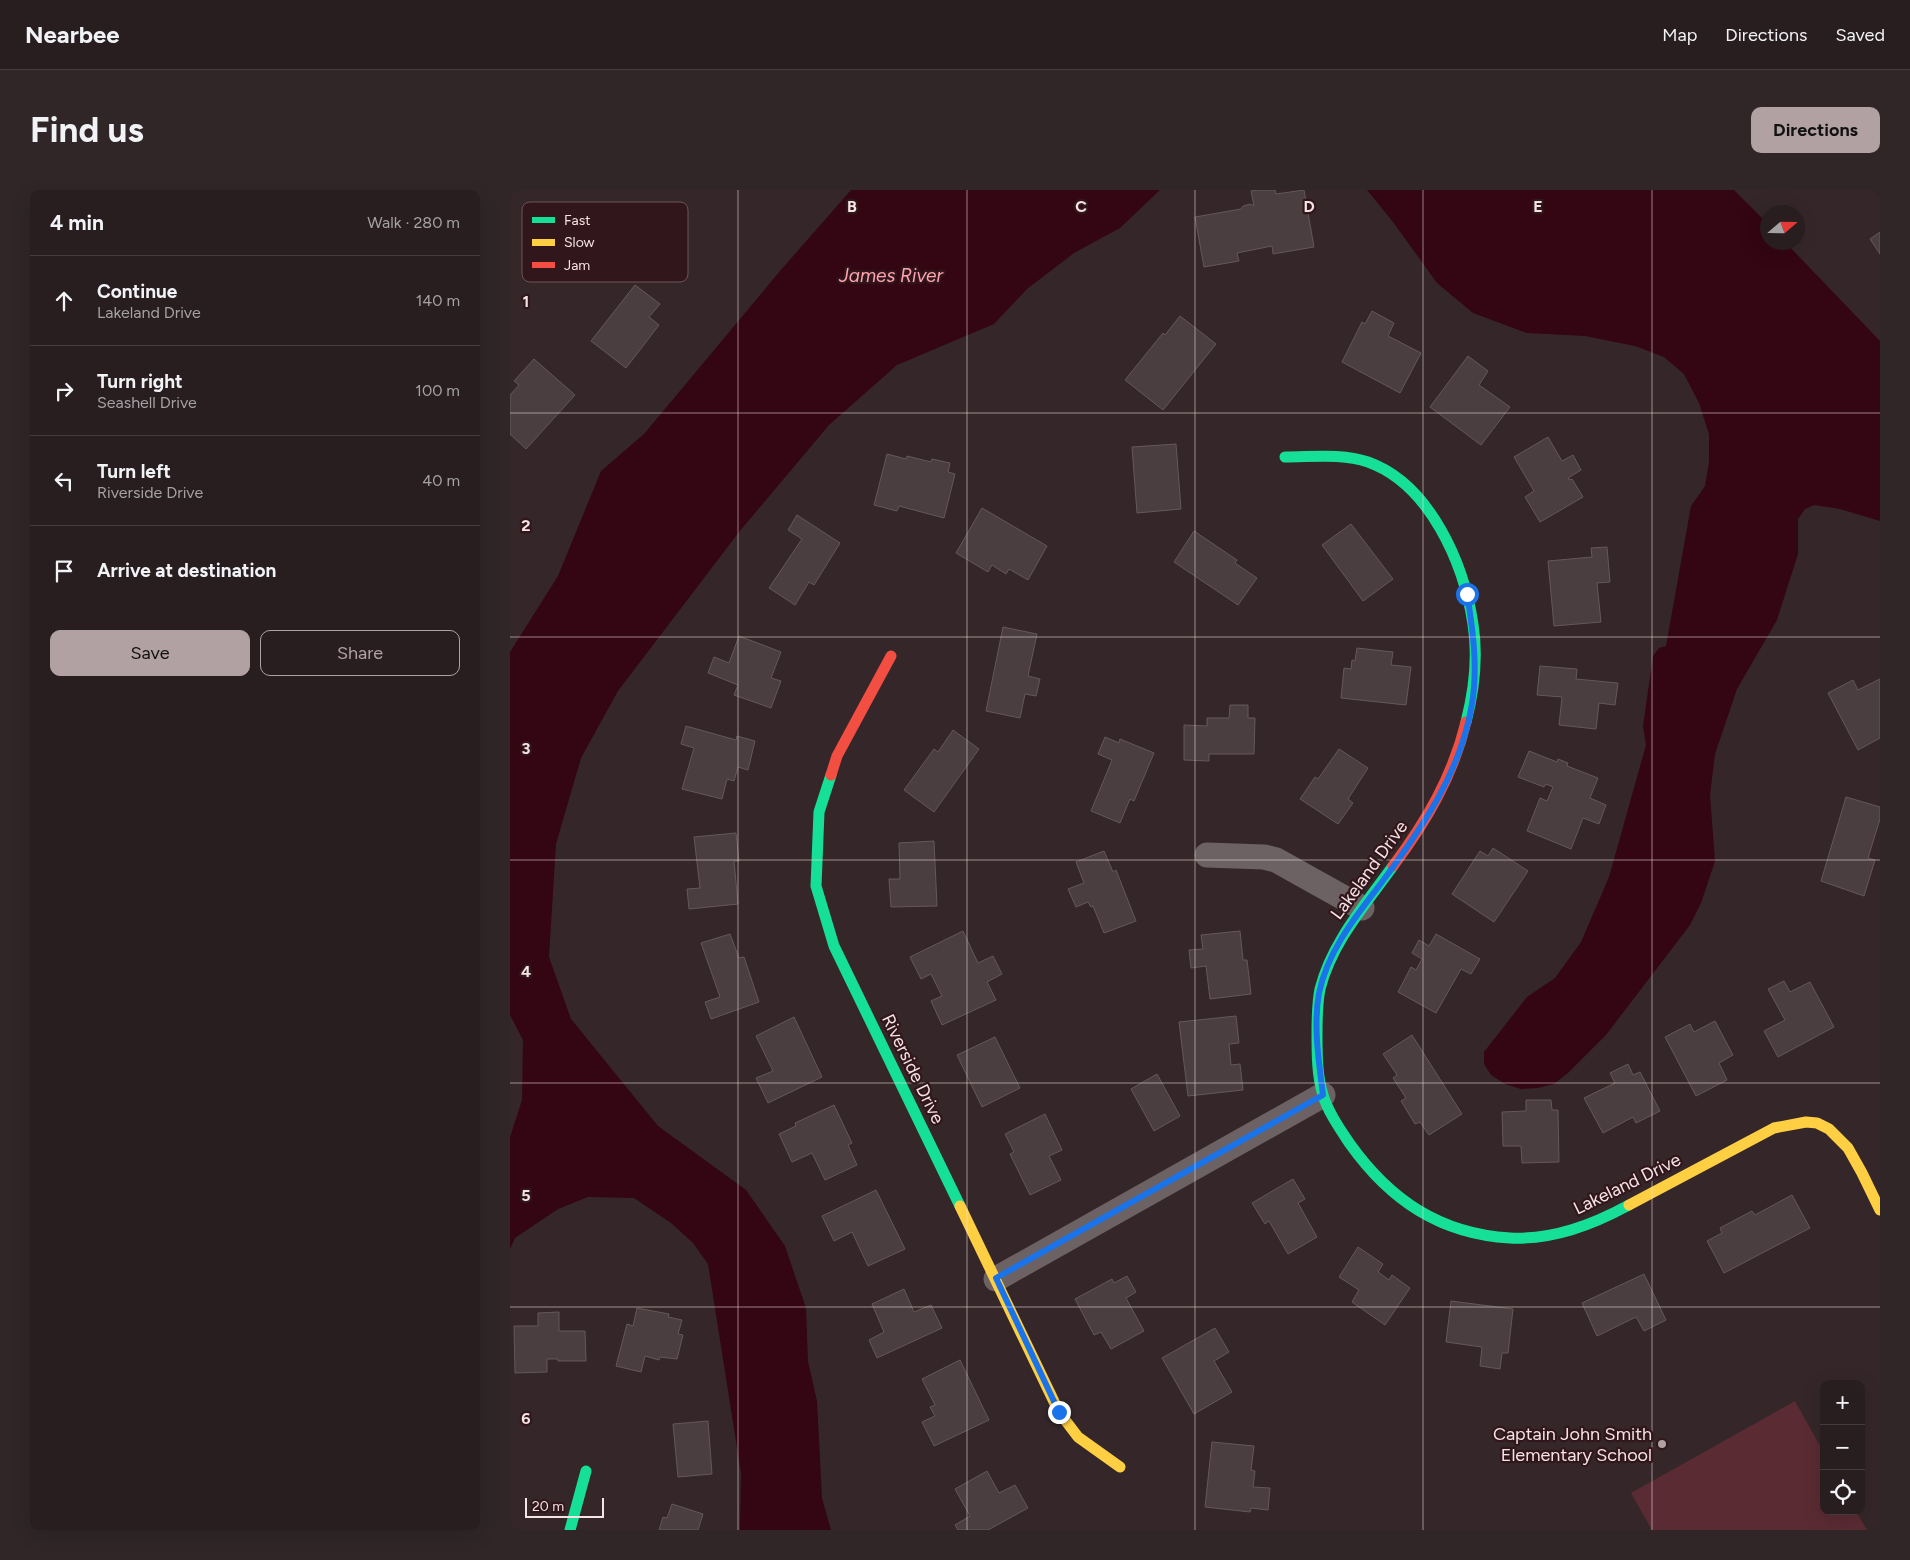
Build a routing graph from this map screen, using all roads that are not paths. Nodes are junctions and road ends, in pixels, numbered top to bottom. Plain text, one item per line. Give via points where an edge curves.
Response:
1 (1285, 457) dead end
2 (892, 656) dead end
3 (1207, 856) dead end
4 (1362, 908) junction
5 (1323, 1095) junction
6 (1880, 1210) edge
7 (996, 1278) junction
8 (1120, 1467) dead end
9 (586, 1471) dead end
10 (570, 1530) edge

1 - 4 street, Lakeland Drive via 1354,458 1376,465 1400,480 1426,507 1458,562 1473,627 1472,703 1452,770 1438,802 1422,827
2 - 7 street, Riverside Drive via 837,756 818,812 816,886 834,946
3 - 4 street via 1276,860
4 - 5 street, Lakeland Drive via 1338,943 1319,994 1317,1025
5 - 6 street, Lakeland Drive via 1349,1143 1376,1177 1410,1206 1439,1221 1495,1238 1552,1236 1597,1221 1774,1128 1795,1122 1816,1123 1836,1134 1852,1154
5 - 7 street
7 - 8 street, Riverside Drive via 1068,1428 1081,1441
9 - 10 street

